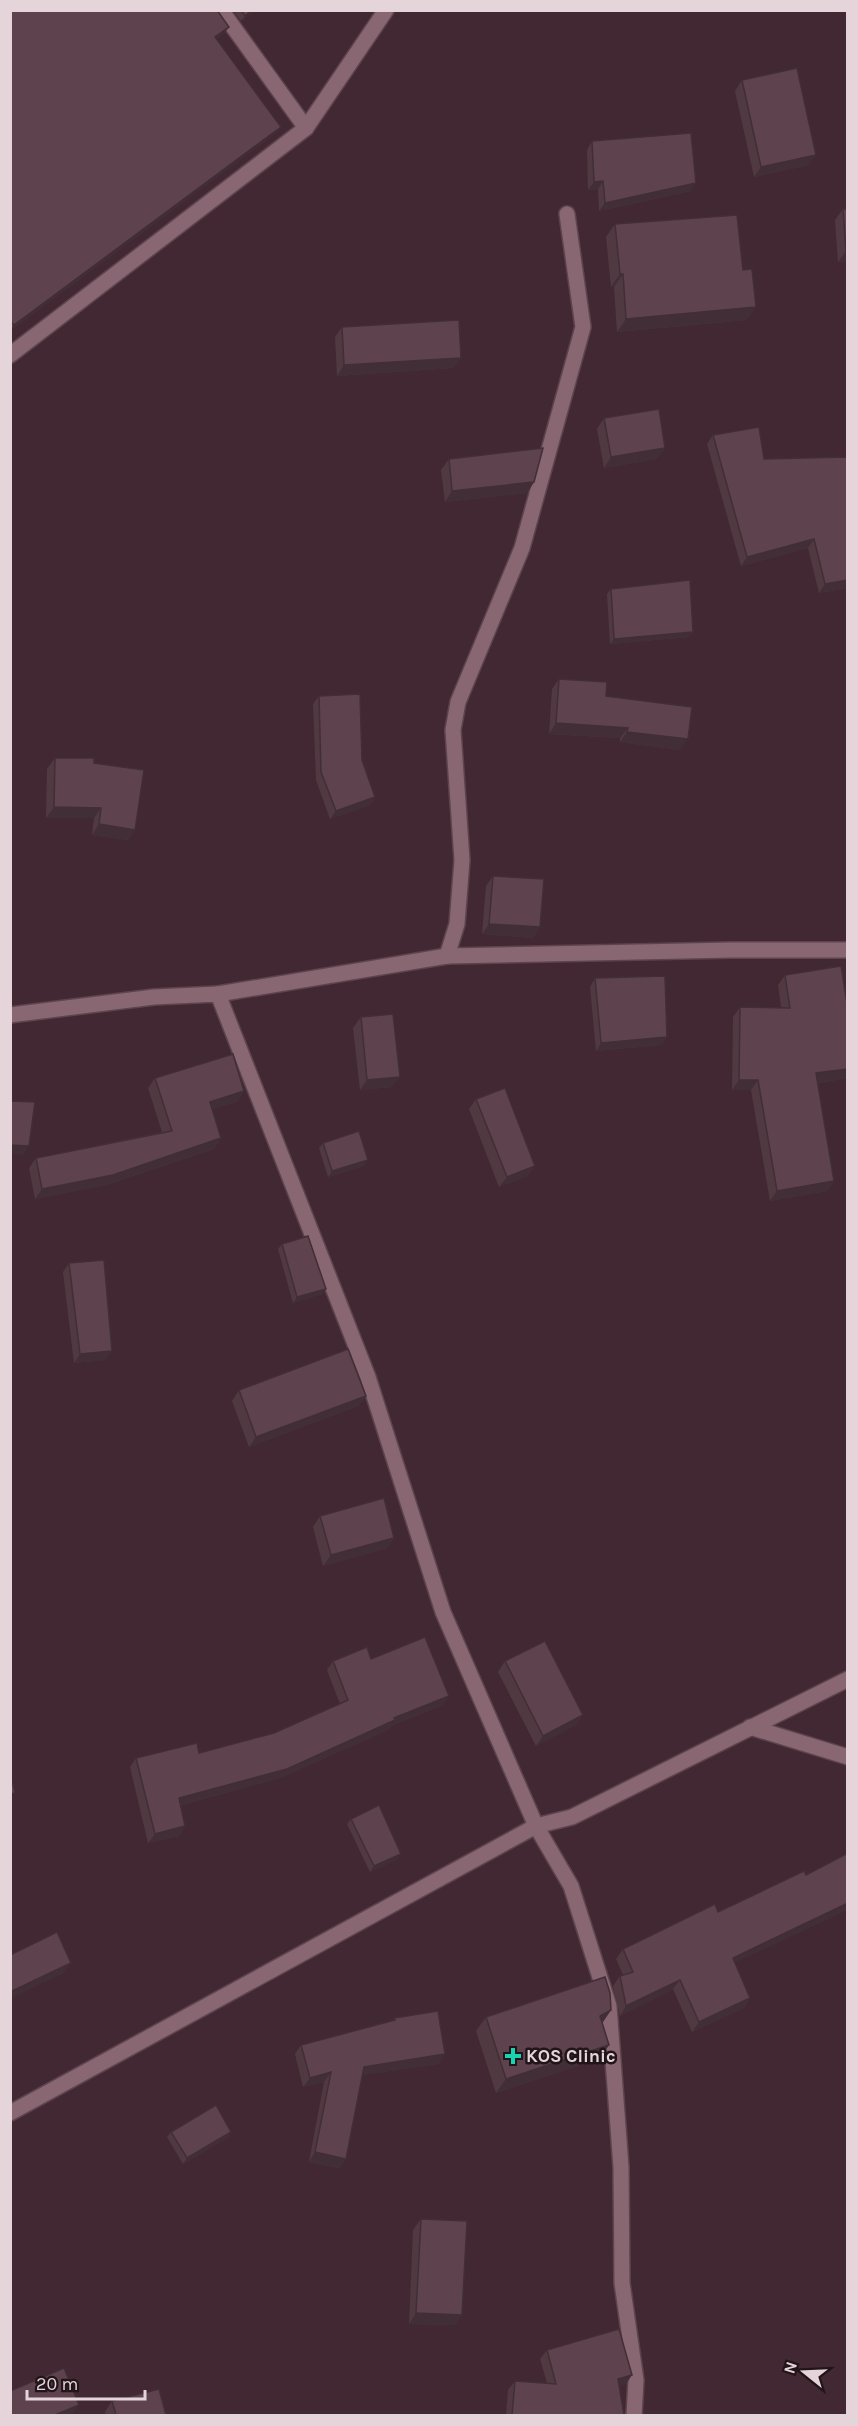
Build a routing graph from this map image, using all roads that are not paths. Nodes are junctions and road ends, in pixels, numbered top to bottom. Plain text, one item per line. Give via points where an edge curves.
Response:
1 (221, 10) edge
2 (386, 10) edge
3 (306, 128) junction
4 (567, 214) dead end
5 (10, 355) edge
6 (848, 950) edge
7 (447, 956) junction
8 (218, 994) junction
9 (10, 1015) edge
10 (848, 1678) edge
11 (750, 1727) junction
12 (848, 1757) edge
13 (536, 1826) junction
14 (10, 2113) edge
15 (634, 2415) edge

1 - 3 street
2 - 3 street
3 - 5 street
4 - 7 street via 583,327 522,548 458,702 453,730 462,860 457,924
6 - 7 street
7 - 8 street
8 - 9 street via 154,997
8 - 13 street via 368,1377 443,1612
10 - 11 street
11 - 12 street
11 - 13 street via 572,1817
13 - 14 street
13 - 15 street via 571,1886 609,2006 621,2167 622,2283 636,2380

